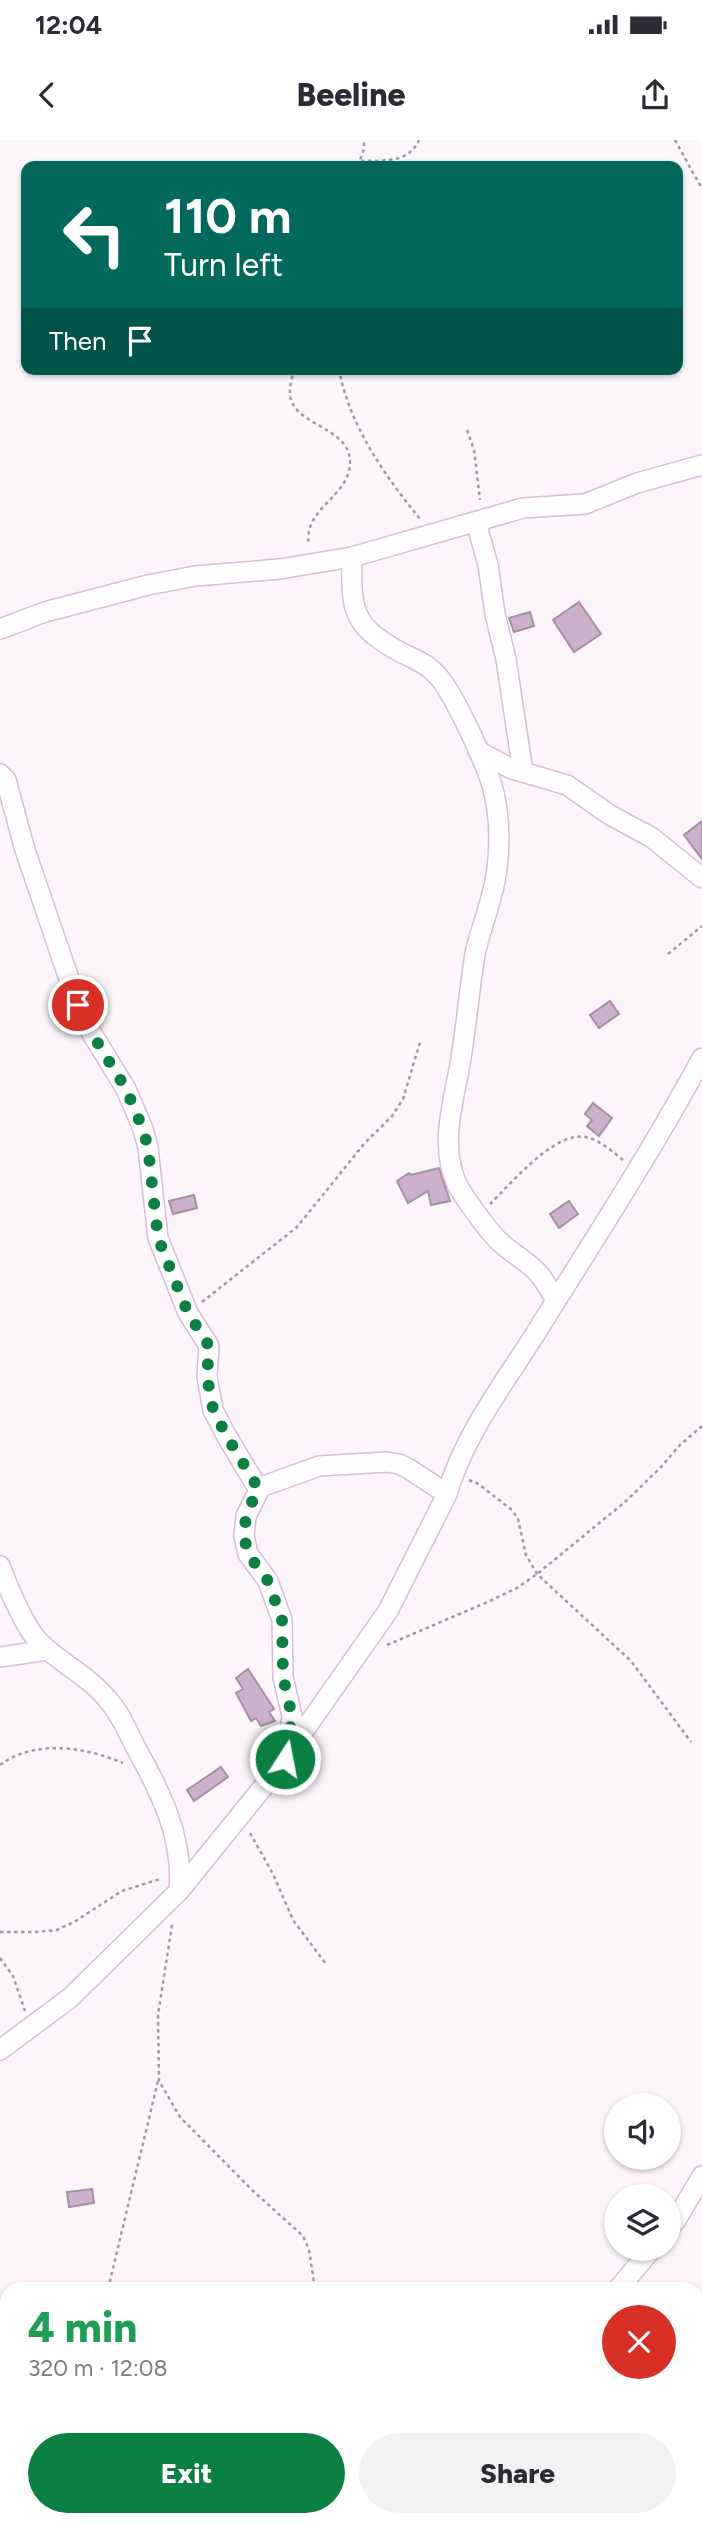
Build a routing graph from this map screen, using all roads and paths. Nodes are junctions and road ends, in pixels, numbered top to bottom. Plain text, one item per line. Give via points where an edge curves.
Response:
1 (364, 140) edge
2 (419, 140) edge
3 (675, 140) edge
4 (361, 161) joint
5 (702, 189) edge
6 (293, 375) edge
7 (340, 375) edge
8 (467, 430) dead end
9 (702, 465) edge
10 (479, 521) junction
11 (433, 535) junction
12 (352, 557) junction
13 (313, 563) junction
14 (0, 628) edge
15 (478, 751) junction
16 (523, 772) junction
17 (0, 774) edge
18 (702, 878) edge
19 (702, 926) edge
20 (668, 954) dead end
21 (421, 1040) dead end
22 (702, 1058) edge
23 (637, 1171) junction
24 (479, 1215) junction
25 (556, 1300) junction
26 (188, 1313) junction
27 (702, 1426) edge
28 (453, 1474) junction
29 (258, 1488) junction
30 (447, 1494) junction
31 (0, 1566) edge
32 (537, 1574) junction
33 (47, 1650) junction
34 (0, 1657) edge
35 (356, 1658) junction
36 (691, 1742) dead end
37 (285, 1759) junction
38 (0, 1765) edge
39 (125, 1765) dead end
40 (239, 1815) junction
41 (180, 1883) junction
42 (0, 1932) edge
43 (0, 1958) edge
44 (326, 1964) dead end
45 (26, 2031) junction
46 (0, 2050) edge
47 (159, 2081) junction
48 (702, 2176) edge
49 (681, 2213) edge
50 (642, 2261) edge
51 (110, 2282) edge
52 (314, 2282) edge
53 (624, 2282) edge

1 - 4 path
2 - 4 path via 412,152 397,160
3 - 5 path
6 - 13 path via 293,403 343,442 350,461 342,485 310,524 307,537
7 - 11 path via 363,437
8 - 10 path via 474,450
9 - 10 street via 585,504 523,508
10 - 11 street
10 - 16 street
11 - 12 street
12 - 13 street
12 - 15 street via 353,608 360,621 383,642 438,675
13 - 14 street via 148,585
15 - 16 street
15 - 24 street via 492,783 497,862 476,952 451,1101 448,1153 457,1184
16 - 18 street via 555,780 580,793 651,837
17 - 26 street via 6,780 78,1005 126,1089 143,1129 158,1238
19 - 20 path
21 - 26 path via 403,1099 392,1116 297,1227
22 - 23 street
23 - 24 path via 602,1144 573,1137 538,1157
23 - 25 street
24 - 25 street via 501,1243 538,1273
25 - 28 street via 477,1425
26 - 29 street via 209,1346 207,1377 213,1409
27 - 32 path via 625,1502
28 - 30 street
28 - 32 path via 477,1483 512,1510
29 - 30 street via 319,1466 387,1462 409,1469
29 - 37 street via 246,1516 244,1536 248,1554 268,1581 282,1620 283,1677 292,1716
30 - 35 street via 388,1611
31 - 33 street via 36,1639
32 - 35 path via 490,1601
32 - 36 path via 631,1661
33 - 34 street
33 - 41 street via 103,1694 118,1714 158,1786 174,1830
35 - 37 street
37 - 40 street
38 - 39 path via 32,1750 68,1749 98,1753
40 - 41 street
40 - 44 path via 293,1920
41 - 42 path via 155,1880 122,1891 57,1930
41 - 45 street via 70,1997
41 - 47 path via 158,2015
43 - 45 path via 22,1998
45 - 46 street
47 - 51 path
47 - 52 path via 180,2117 303,2236
48 - 49 street
50 - 53 street

